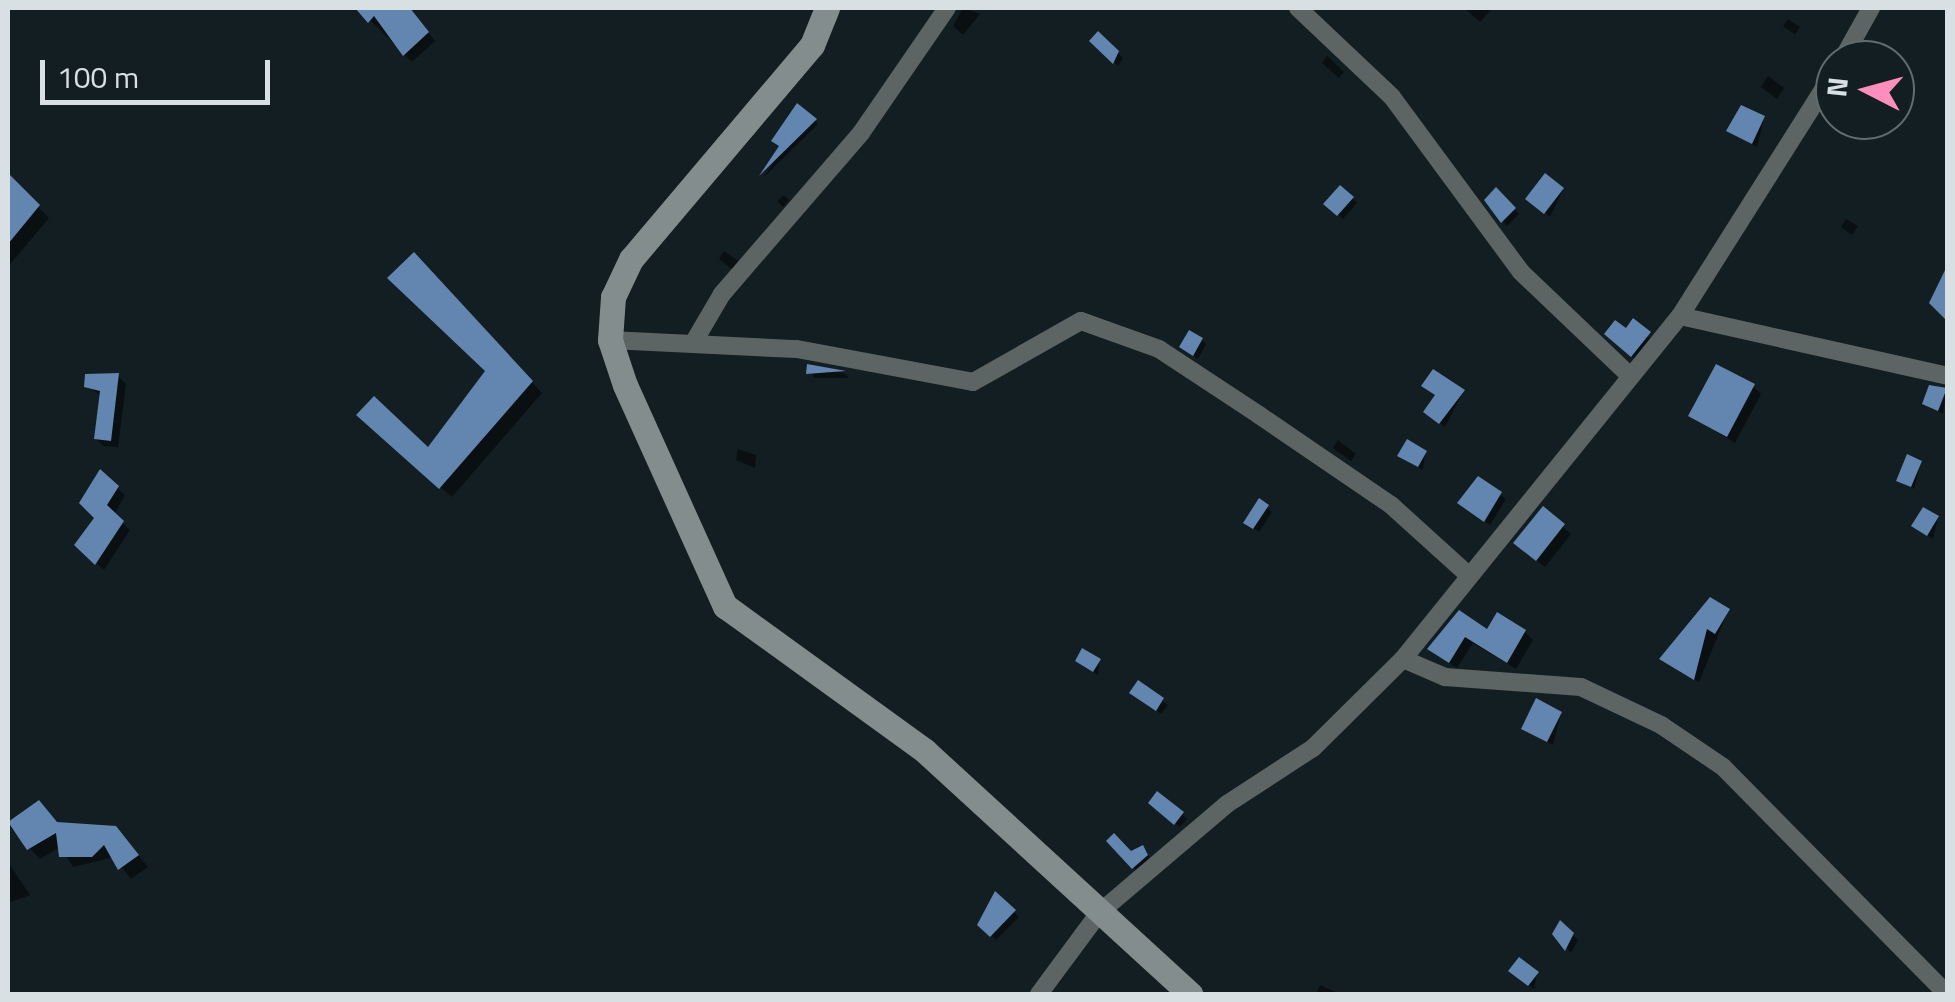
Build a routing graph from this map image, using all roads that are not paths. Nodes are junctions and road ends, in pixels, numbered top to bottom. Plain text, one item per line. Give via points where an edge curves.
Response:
1 (827, 8) edge
2 (948, 8) edge
3 (1298, 8) edge
4 (1871, 8) edge
5 (1853, 40) edge
6 (1815, 103) edge
7 (1680, 316) junction
8 (610, 340) junction
9 (695, 340) junction
10 (1627, 374) junction
11 (1948, 376) edge
12 (1467, 574) junction
13 (1404, 660) junction
14 (1099, 913) junction
15 (1038, 994) edge
16 (1190, 994) edge
17 (1947, 994) edge

1 - 8 main road via 812,45 632,259 613,297
2 - 9 street
3 - 10 street via 1392,96 1521,272
4 - 5 street
6 - 7 street
7 - 10 street
7 - 11 street
8 - 9 street
8 - 14 main road via 700,567 724,606 925,751
9 - 12 street via 972,382 1081,321 1159,350 1259,414 1391,504
10 - 12 street
12 - 13 street
13 - 14 street via 1313,748 1227,804
13 - 17 street via 1445,678 1582,687 1661,726 1723,767
14 - 15 street
14 - 16 main road

